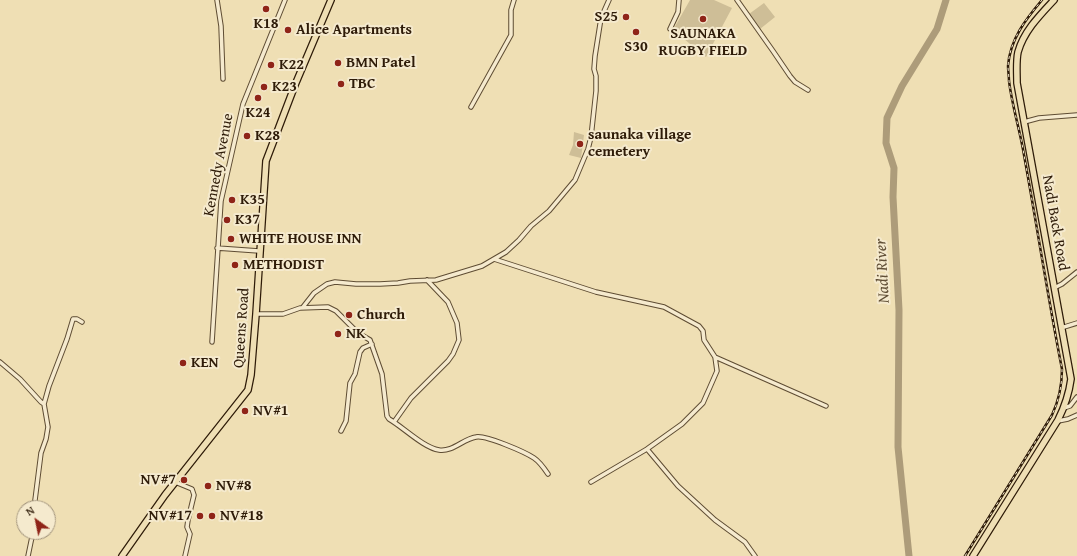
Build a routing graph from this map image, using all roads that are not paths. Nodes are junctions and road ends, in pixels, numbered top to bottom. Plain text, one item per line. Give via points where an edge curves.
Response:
1 (217, 0) edge
2 (285, 0) edge
3 (331, 0) edge
4 (514, 0) edge
5 (609, 0) edge
6 (679, 0) edge
7 (737, 0) edge
8 (1054, 0) edge
9 (670, 29) dead end
10 (223, 79) dead end
11 (808, 90) dead end
12 (471, 107) dead end
13 (1077, 115) edge
14 (1024, 122) junction
15 (217, 248) junction
16 (259, 251) junction
17 (494, 259) junction
18 (1077, 272) edge
19 (427, 280) junction
20 (1054, 288) junction
21 (303, 307) junction
22 (256, 314) junction
23 (82, 322) dead end
24 (1077, 323) edge
25 (1061, 328) junction
26 (212, 342) dead end
27 (372, 344) junction
28 (715, 357) junction
29 (0, 362) edge
30 (1077, 397) edge
31 (44, 404) junction
32 (826, 406) dead end
33 (1064, 408) junction
34 (1077, 415) edge
35 (1058, 421) junction
36 (394, 422) junction
37 (341, 431) dead end
38 (647, 449) junction
39 (548, 474) dead end
40 (175, 482) junction
41 (591, 482) dead end
42 (35, 500) edge
43 (31, 540) edge
44 (28, 556) edge
45 (122, 556) edge
46 (185, 556) edge
47 (755, 556) edge
48 (973, 556) edge

1 - 10 street via 221,26
2 - 15 street, Kennedy Avenue via 243,104 221,201
3 - 16 main road, Queens Road via 266,161
4 - 12 street via 511,10 512,35
5 - 17 street via 599,28 591,137 583,162 575,180 549,211 506,252
6 - 9 street via 678,12
7 - 11 street via 790,76
8 - 14 main road, Nadi Back Road via 1034,22 1018,52 1017,83
13 - 14 street via 1039,118
14 - 20 main road, Nadi Back Road
15 - 16 street
15 - 26 street, Kennedy Avenue
16 - 22 main road, Queens Road
17 - 19 street via 482,266 436,280
17 - 28 street via 596,292 664,307 699,326
18 - 20 street
19 - 21 street via 380,284 335,282 314,293
19 - 36 street via 451,307 457,323 459,340 448,361 411,398
20 - 25 main road, Nadi Back Road
21 - 22 street via 283,314
21 - 27 street via 332,308
22 - 40 main road, Queens Road via 248,390
23 - 31 street via 73,319
24 - 25 street
25 - 33 main road, Nadi Back Road via 1070,379 1070,391
27 - 36 street via 382,374 387,416
27 - 37 street via 360,352 355,374 350,382 346,421
28 - 32 street
28 - 38 street via 716,371 703,403 682,424
29 - 31 street
30 - 33 street via 1070,406
31 - 42 street via 48,427
33 - 35 main road, Nadi Back Road
34 - 35 street via 1068,420
35 - 48 main road, Nadi Back Road
36 - 39 street via 437,450 449,449 477,437 486,437 530,456
38 - 41 street
38 - 47 street via 678,486 715,520 745,542
40 - 45 main road, Queens Road
40 - 46 street via 192,489 194,495 187,526 190,534
43 - 44 street

